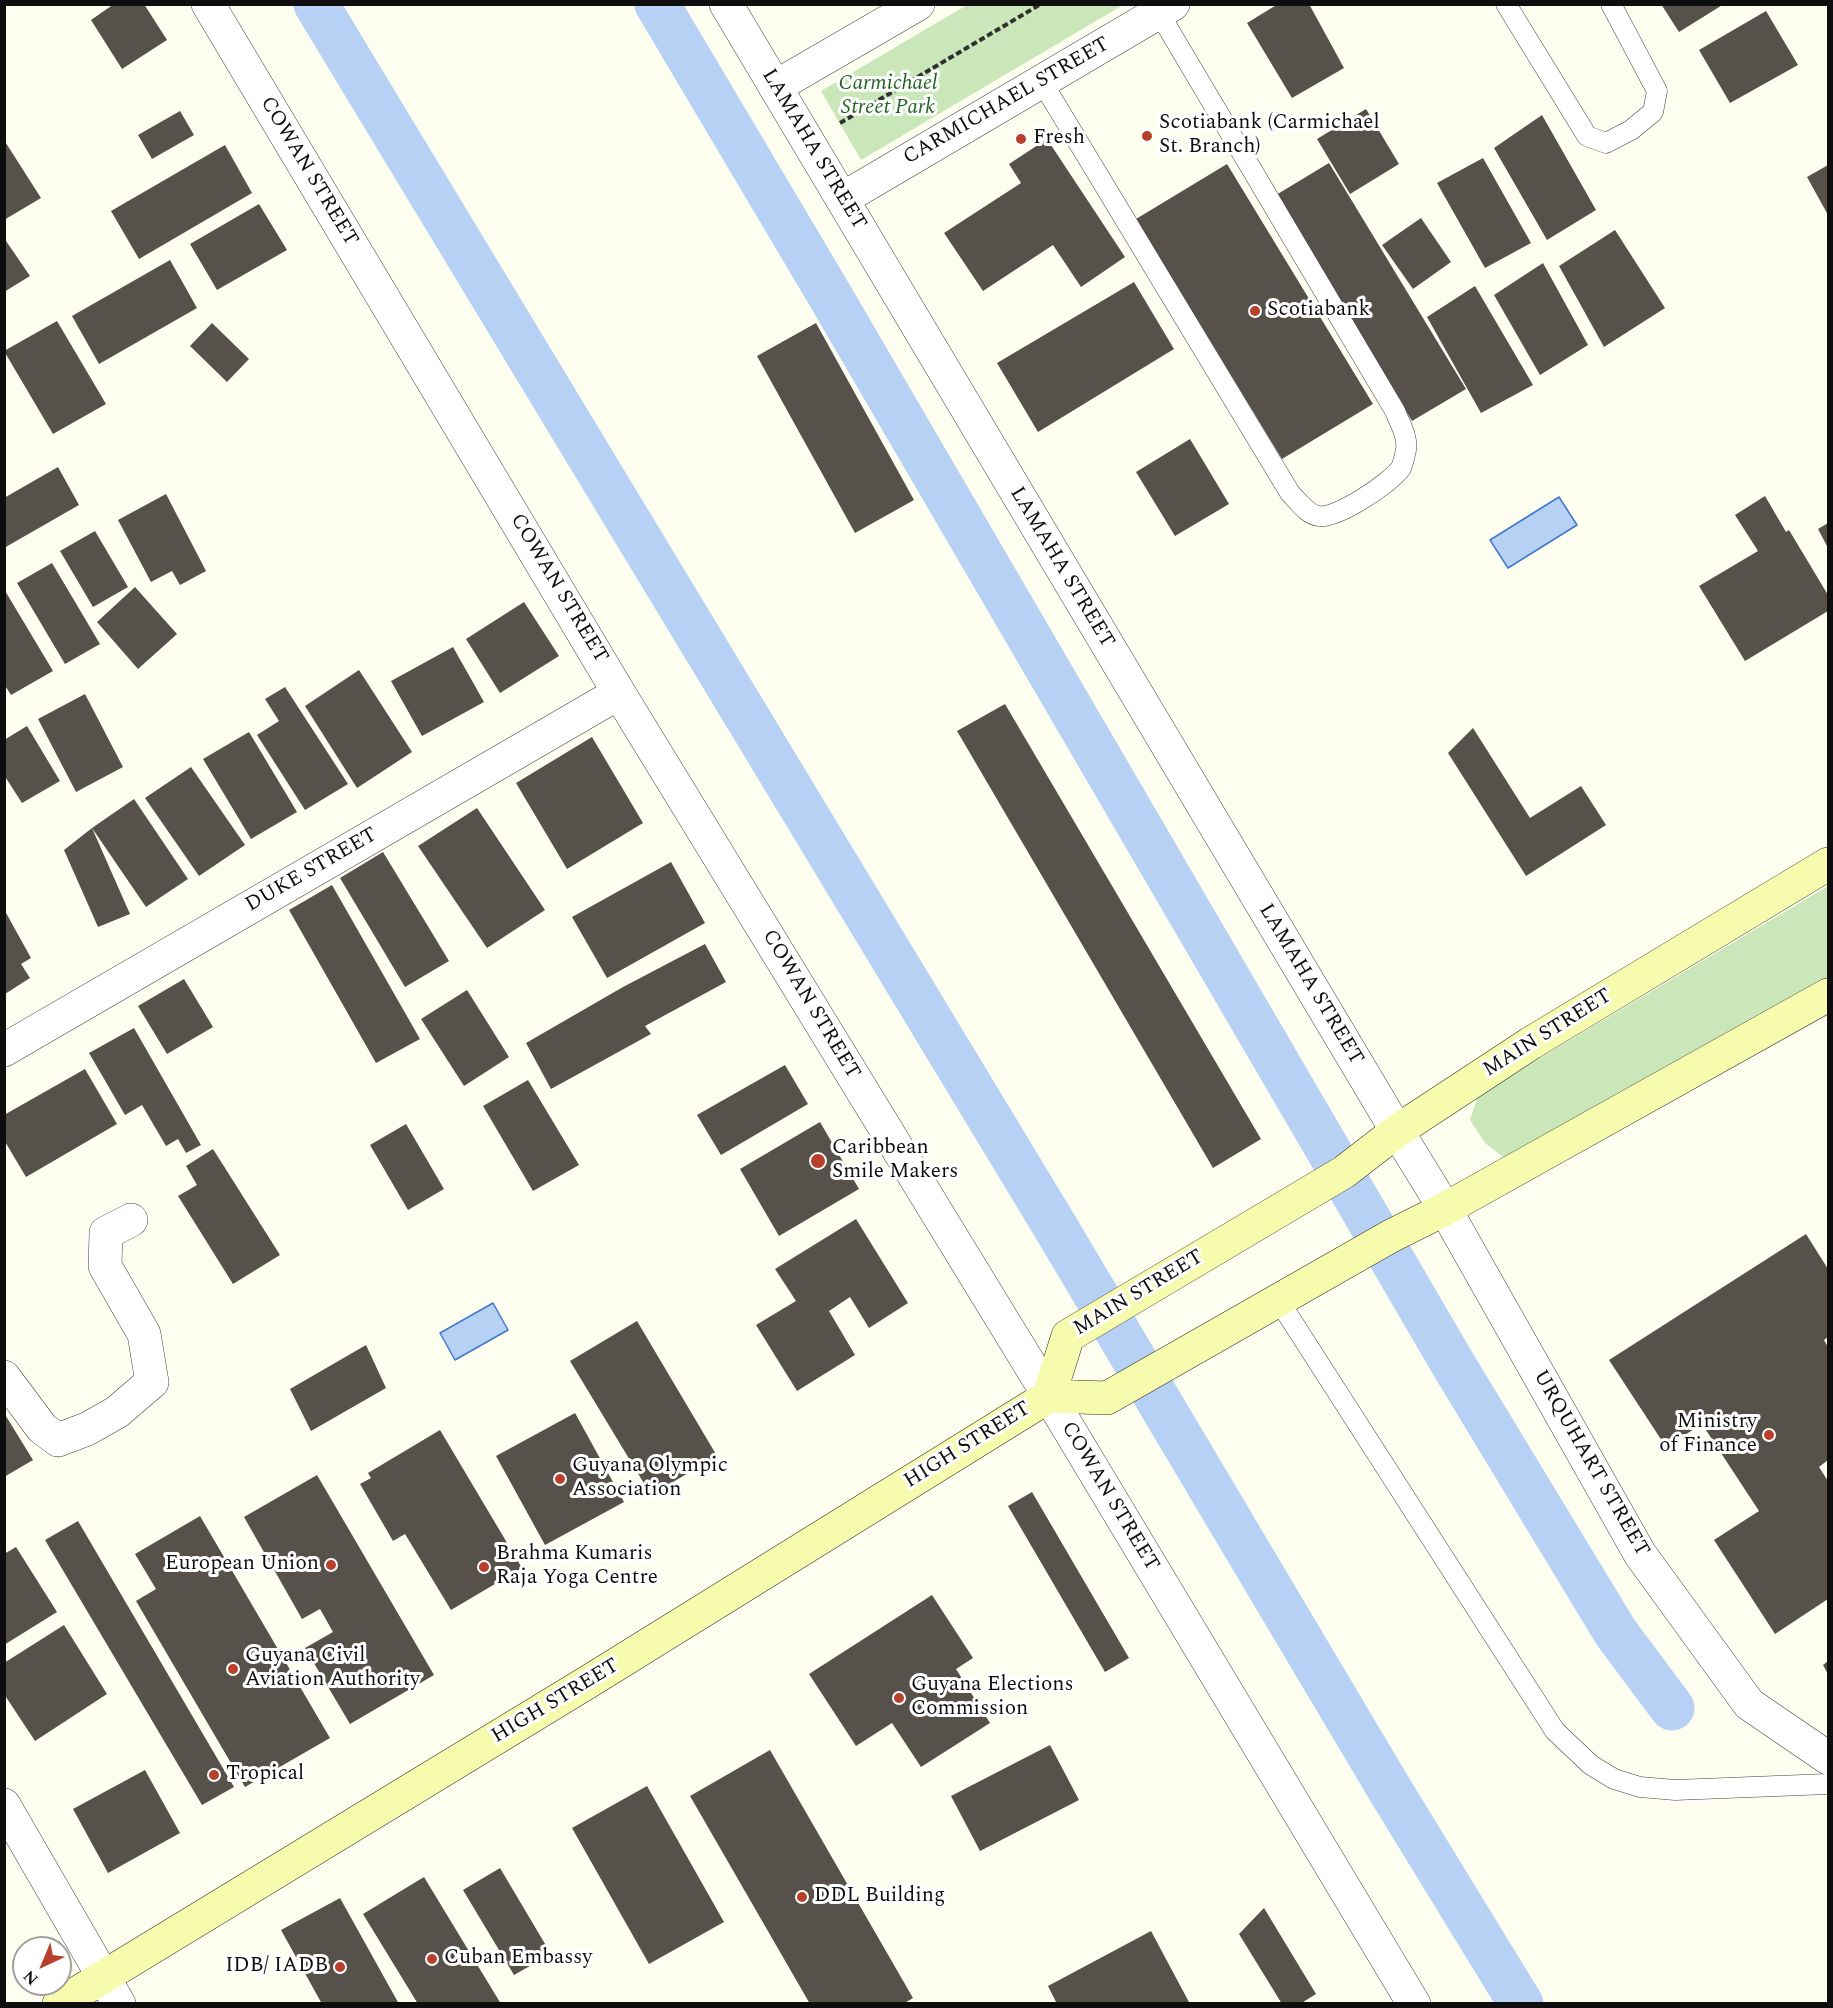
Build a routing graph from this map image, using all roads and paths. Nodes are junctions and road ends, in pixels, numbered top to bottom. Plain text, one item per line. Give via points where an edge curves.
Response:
1 (208, 4) edge
2 (726, 4) edge
3 (918, 4) edge
4 (1041, 4) edge
5 (1506, 4) edge
6 (1611, 4) edge
7 (1166, 9) edge
8 (1042, 82) junction
9 (775, 87) junction
10 (808, 142) junction
11 (842, 199) junction
12 (619, 693) junction
13 (1828, 864) edge
14 (1828, 995) edge
15 (4, 1050) edge
16 (1397, 1131) junction
17 (1445, 1209) junction
18 (131, 1220) dead end
19 (1279, 1301) junction
20 (4, 1377) edge
21 (1049, 1396) junction
22 (1828, 1758) edge
23 (1828, 1784) edge
24 (4, 1805) edge
25 (111, 1991) edge
26 (59, 2004) edge
27 (1414, 2004) edge

1 - 12 street, COWAN STREET
2 - 9 street, LAMAHA STREET
3 - 9 street
4 - 10 path
5 - 6 lane via 1587,136 1606,143 1653,112 1657,91
7 - 8 street, CARMICHAEL STREET
7 - 8 lane via 1395,411 1406,438 1402,466 1361,500 1328,516 1317,516 1290,494
8 - 11 street, CARMICHAEL STREET
9 - 10 street, LAMAHA STREET
10 - 11 street, LAMAHA STREET
11 - 16 street, LAMAHA STREET
12 - 15 street, DUKE STREET
12 - 21 street, COWAN STREET
13 - 16 main road, MAIN STREET via 1531,1043
14 - 17 main road
16 - 17 street, URQUHART STREET
16 - 21 main road, MAIN STREET via 1344,1172 1068,1336
17 - 19 main road
17 - 22 street, URQUHART STREET via 1641,1554 1749,1704
18 - 20 street via 106,1233 105,1266 144,1334 152,1382 117,1412 58,1440 42,1428
19 - 21 main road via 1107,1398
19 - 23 lane via 1555,1731 1591,1765 1614,1779 1640,1787 1675,1790
21 - 25 main road, HIGH STREET via 588,1683
21 - 27 street, COWAN STREET
24 - 25 street
25 - 26 main road, HIGH STREET

